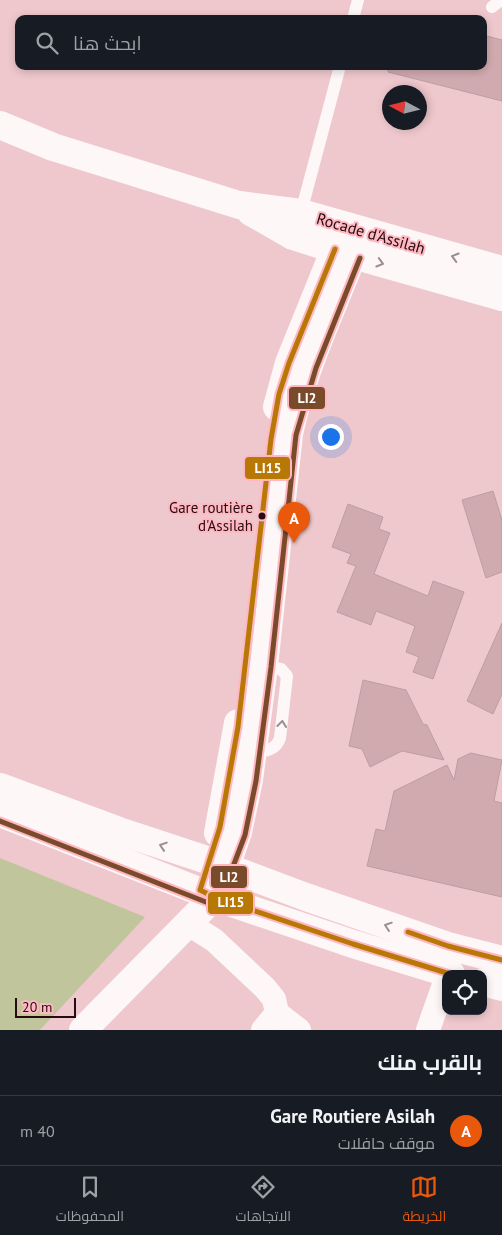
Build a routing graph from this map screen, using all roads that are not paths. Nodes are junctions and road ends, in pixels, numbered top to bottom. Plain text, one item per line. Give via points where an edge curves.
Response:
1 (358, 0) edge
2 (354, 15) edge
3 (339, 70) edge
4 (0, 126) edge
5 (297, 224) junction
6 (344, 252) junction
7 (502, 270) edge
8 (502, 297) edge
9 (0, 787) edge
10 (0, 813) edge
11 (218, 864) junction
12 (199, 907) junction
13 (502, 960) edge
14 (442, 973) edge
15 (487, 983) edge
16 (502, 987) edge
17 (442, 992) edge
18 (270, 1021) edge
19 (83, 1030) edge
20 (299, 1030) edge
21 (428, 1030) edge

1 - 2 lane
3 - 5 lane
4 - 5 street, Rocade d'Assilah via 53,147
5 - 6 street, Rocade d'Assilah
7 -> 5 street, Rocade d'Assilah
6 -> 8 street, Rocade d'Assilah
11 -> 6 street via 238,832 249,780 289,434
6 - 11 street via 289,363 279,394 238,727 220,827
11 -> 9 street
10 - 12 street
11 - 12 street
13 -> 11 street via 448,946
12 - 14 street via 353,944
12 - 18 street via 214,940 274,999
12 - 19 street
15 - 16 street
17 - 21 street
18 - 20 street

